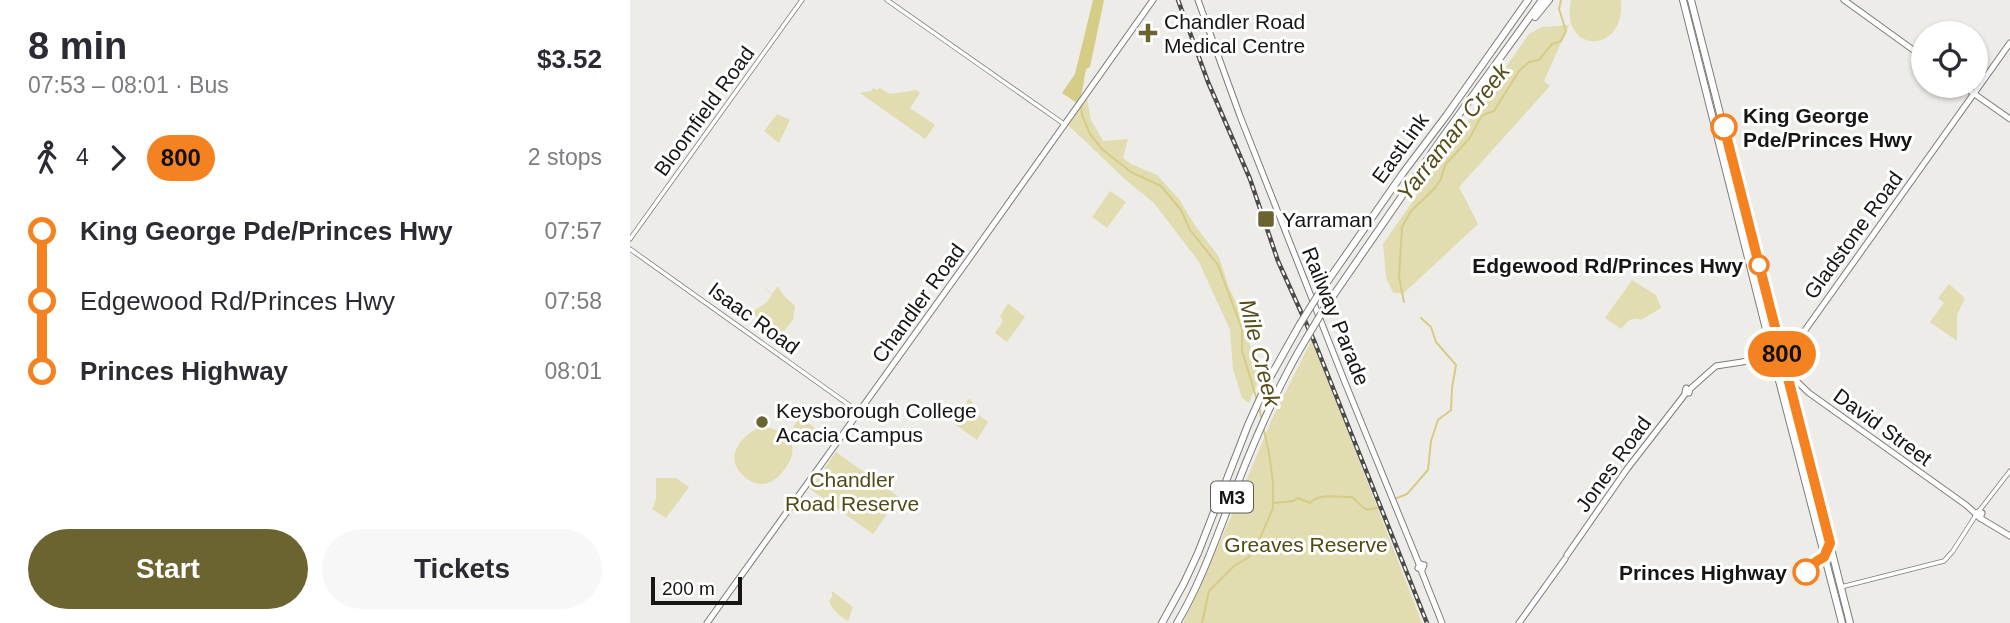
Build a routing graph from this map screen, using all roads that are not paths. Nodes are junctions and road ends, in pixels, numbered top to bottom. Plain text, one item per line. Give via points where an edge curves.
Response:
1 (802, 0) edge
2 (887, 0) edge
3 (1153, 0) edge
4 (1198, 0) edge
5 (1528, 0) edge
6 (1542, 0) edge
7 (1549, 0) edge
8 (1683, 0) edge
9 (1691, 0) edge
10 (1844, 0) edge
11 (1525, 24) junction
12 (2010, 43) edge
13 (1911, 48) edge
14 (1988, 74) edge
15 (1971, 98) edge
16 (1980, 98) edge
17 (2010, 119) edge
18 (1064, 124) junction
19 (630, 239) edge
20 (630, 249) edge
21 (1775, 328) junction
22 (1792, 346) junction
23 (1781, 353) junction
24 (1769, 356) junction
25 (1785, 368) junction
26 (1809, 393) junction
27 (1793, 397) junction
28 (859, 412) junction
29 (2010, 471) edge
30 (1979, 514) junction
31 (2010, 536) edge
32 (1830, 543) junction
33 (1825, 556) junction
34 (1837, 588) junction
35 (707, 623) edge
36 (1162, 623) edge
37 (1177, 623) edge
38 (1442, 623) edge
39 (1519, 623) edge
40 (1842, 623) edge
41 (1850, 623) edge

1 - 19 street, Bloomfield Road
2 - 18 street
3 - 18 main road, Chandler Road
4 - 38 main road, Railway Parade via 1343,380
5 - 36 highway, EastLink / M3, bridge via 1300,324 1268,381 1198,553
6 - 11 highway, EastLink / M3
7 - 11 highway
8 - 24 highway
9 - 21 highway
10 - 13 main road
11 - 37 highway, EastLink / M3, bridge via 1441,138 1306,339 1273,399 1203,572
12 - 14 main road, Gladstone Road
15 - 22 main road, Gladstone Road
16 - 17 main road
18 - 28 main road, Chandler Road
20 - 28 street, Isaac Road
21 - 22 main road
21 - 23 highway
22 - 23 main road, Gladstone Road
22 - 25 main road
23 - 24 highway
23 - 25 highway
24 - 33 highway
24 - 39 main road, Jones Road via 1716,366 1688,391
25 - 26 main road, David Street
25 - 27 highway
26 - 27 main road via 1800,391
26 - 30 main road, David Street
27 - 32 highway
28 - 35 main road, Chandler Road
29 - 30 street
30 - 31 main road, David Street
30 - 34 street via 1944,561
32 - 33 highway
32 - 34 highway
33 - 34 highway
34 - 40 highway
34 - 41 highway

